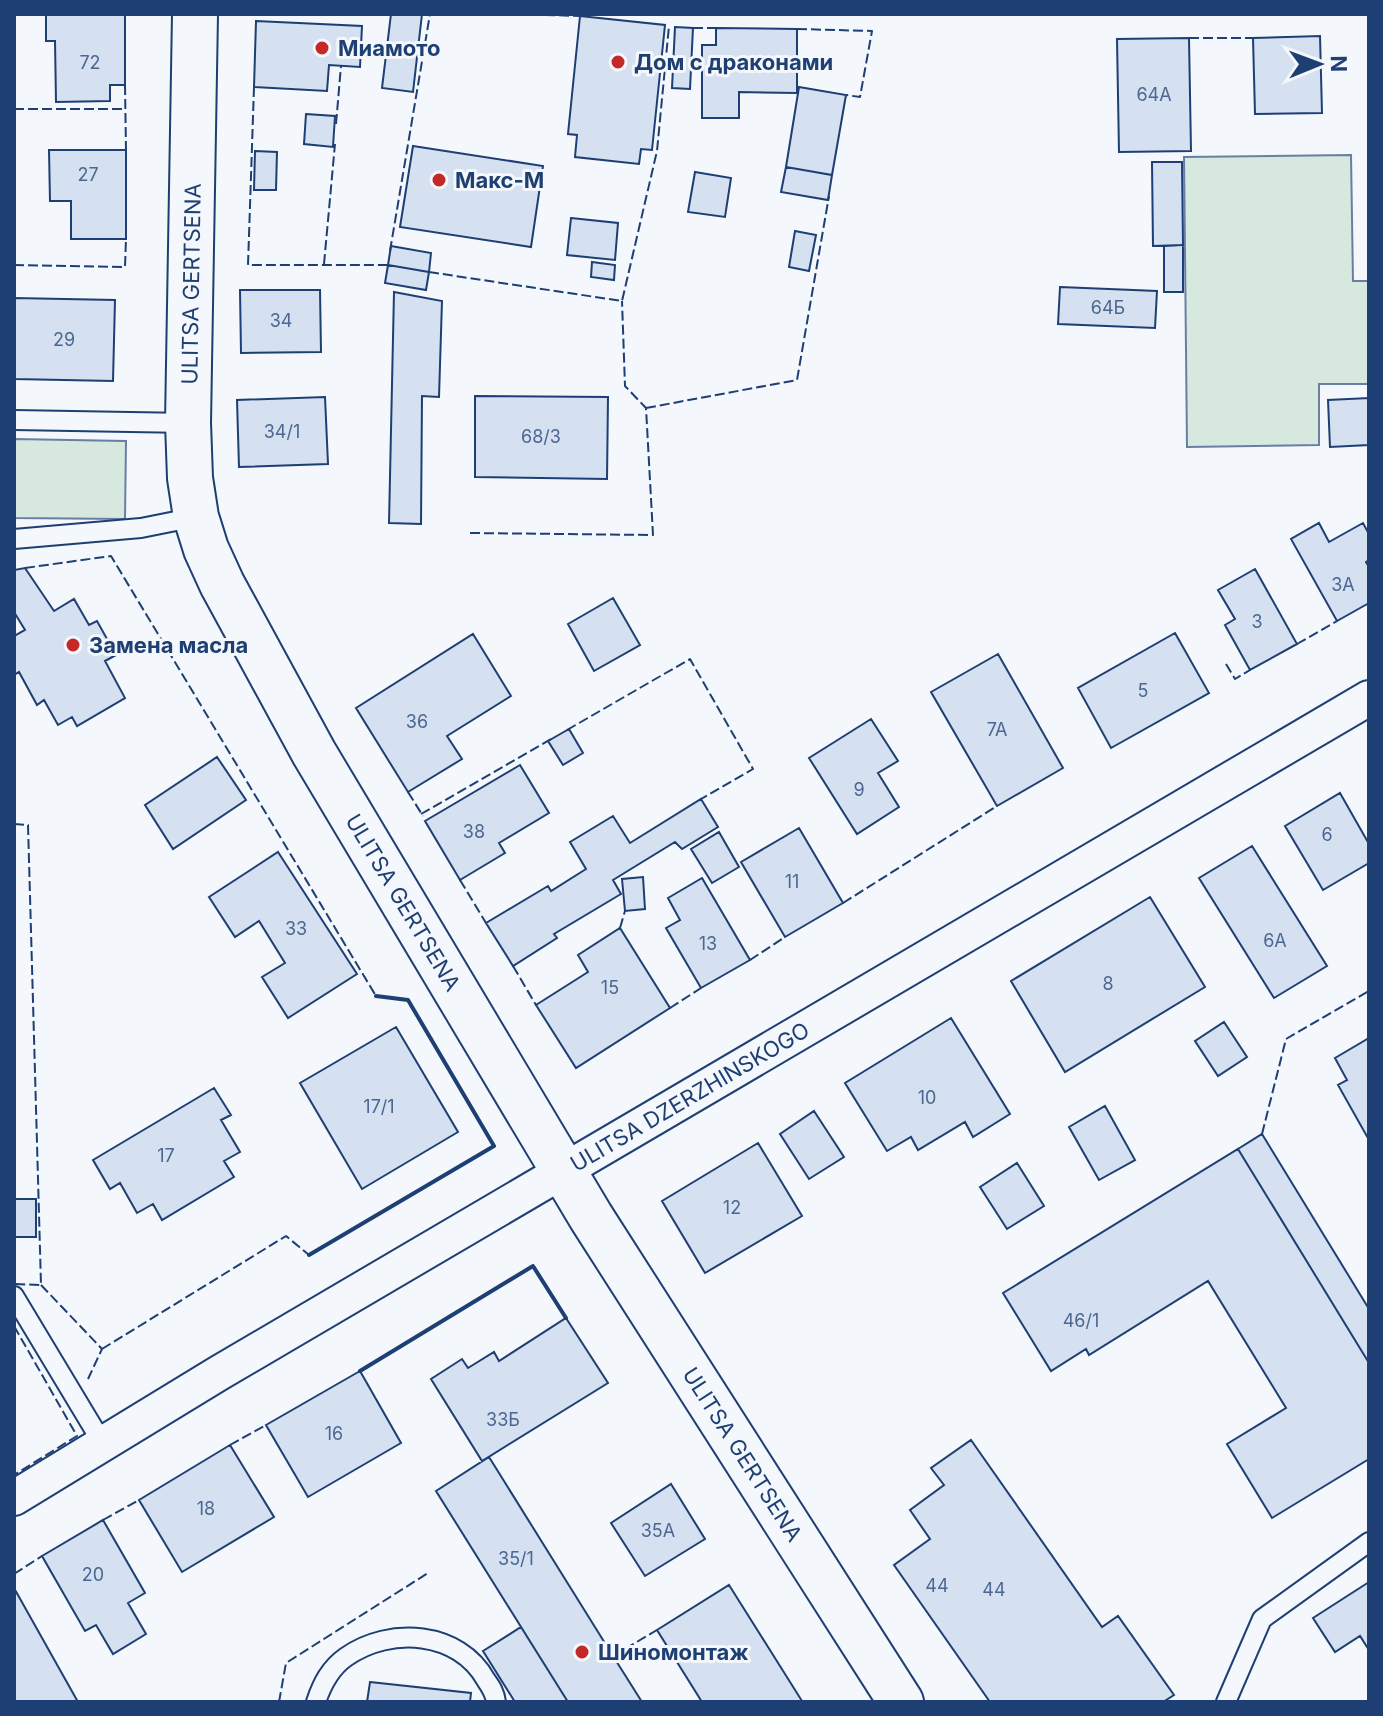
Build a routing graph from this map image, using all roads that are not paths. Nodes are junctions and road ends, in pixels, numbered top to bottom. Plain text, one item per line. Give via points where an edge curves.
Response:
1 (195, 14) edge
2 (14, 420) edge
3 (188, 423) junction
4 (196, 517) junction
5 (14, 539) edge
6 (1369, 698) edge
7 (563, 1170) junction
8 (14, 1296) edge
9 (103, 1444) junction
10 (14, 1498) edge
11 (1369, 1542) edge
12 (316, 1702) edge
13 (496, 1702) edge
14 (901, 1702) edge
15 (1226, 1702) edge

1 - 3 street, ULITSA GERTSENA
2 - 3 lane
3 - 4 street, ULITSA GERTSENA
4 - 5 lane via 141,528
4 - 7 street, ULITSA GERTSENA via 222,584 314,753
6 - 7 street, ULITSA DZERZHINSKOGO
7 - 9 street, ULITSA DZERZHINSKOGO
7 - 14 street, ULITSA GERTSENA
8 - 9 lane
9 - 10 street, ULITSA DZERZHINSKOGO
11 - 15 lane via 1262,1619
12 - 13 lane via 324,1680 345,1658 368,1645 403,1637 433,1639 462,1651 479,1667

